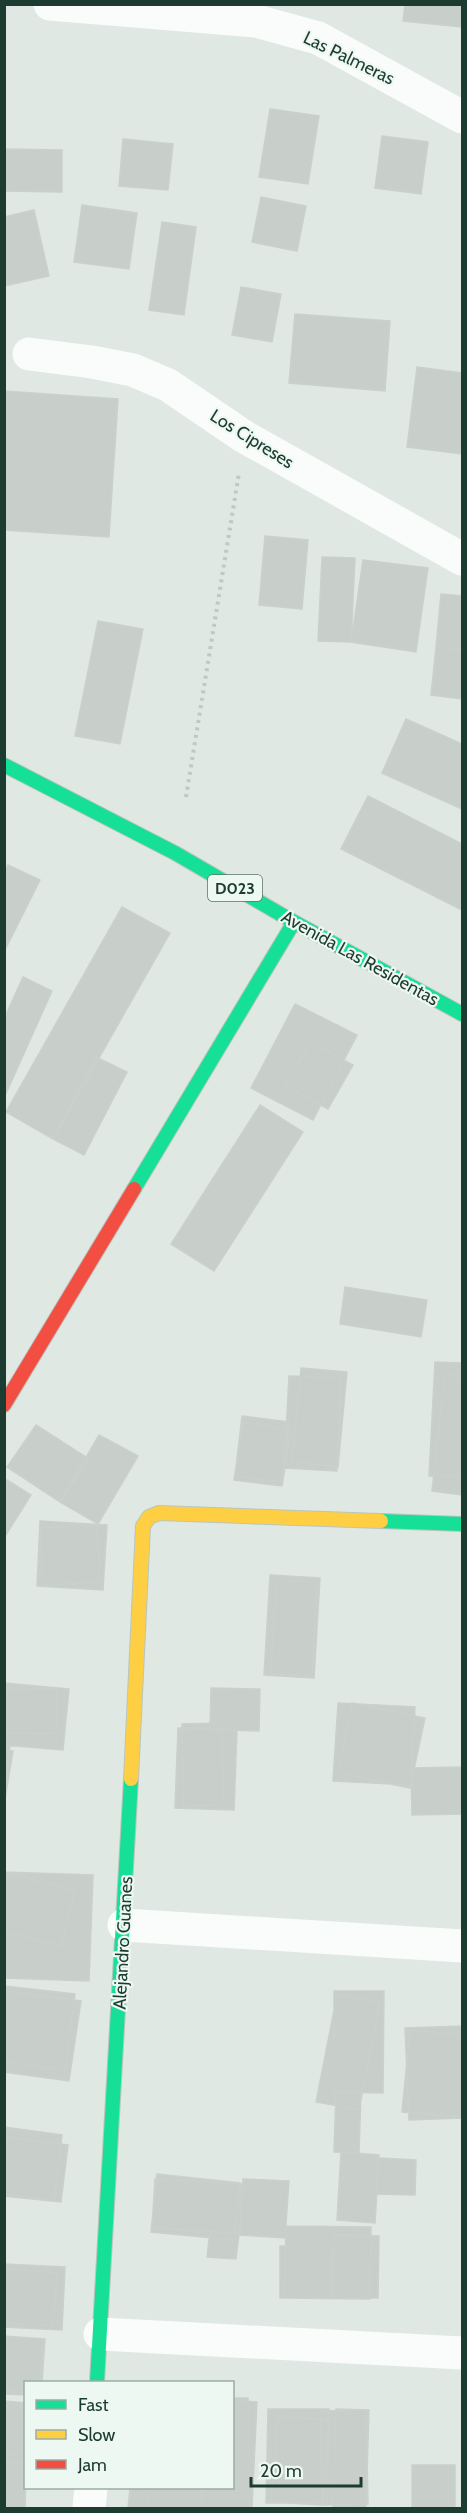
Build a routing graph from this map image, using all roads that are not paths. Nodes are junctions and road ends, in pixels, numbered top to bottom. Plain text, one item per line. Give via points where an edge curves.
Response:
1 (50, 4) edge
2 (462, 117) edge
3 (29, 354) dead end
4 (462, 559) edge
5 (4, 765) edge
6 (294, 922) junction
7 (462, 1014) edge
8 (4, 1405) edge
9 (462, 1524) edge
10 (124, 1925) junction
11 (462, 1946) edge
12 (100, 2334) junction
13 (462, 2353) edge
14 (97, 2381) edge
15 (91, 2489) edge
16 (89, 2508) edge

1 - 2 street, Las Palmeras via 256,21 318,39
3 - 4 street, Los Cipreses via 133,370 168,384 243,436
5 - 6 street, Avenida Las Residentas / D023 via 175,853
6 - 7 street, Avenida Las Residentas / D023
6 - 8 street
9 - 10 street, Alejandro Guanes via 159,1513 149,1517 142,1526
10 - 11 street
10 - 12 street, Alejandro Guanes
12 - 13 street
12 - 14 street, Alejandro Guanes
15 - 16 street

